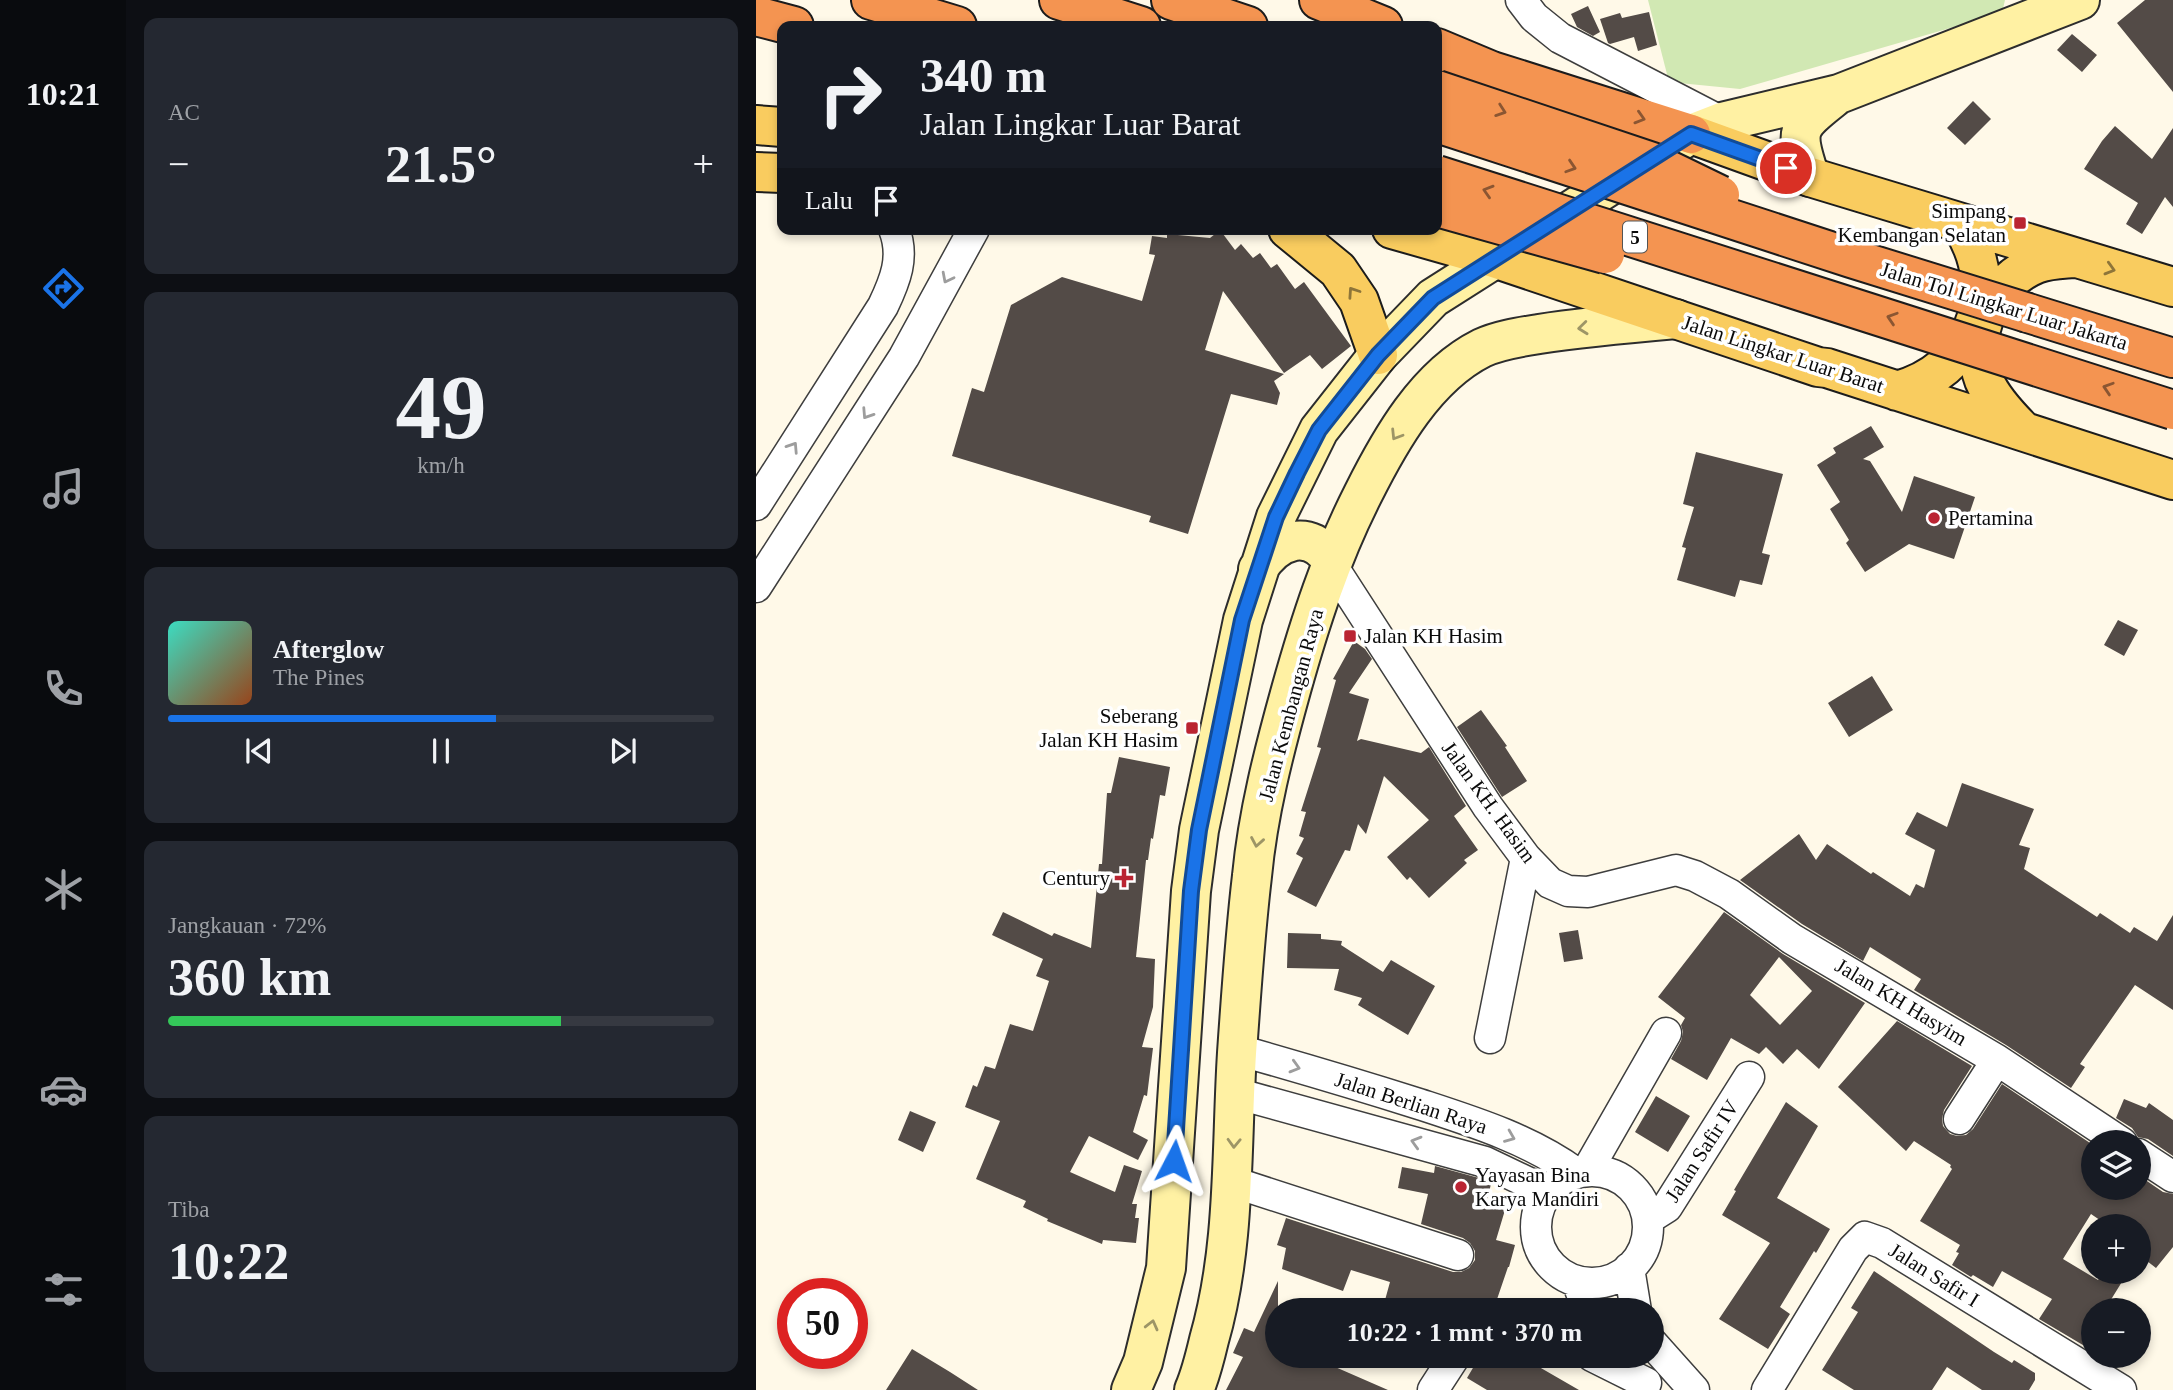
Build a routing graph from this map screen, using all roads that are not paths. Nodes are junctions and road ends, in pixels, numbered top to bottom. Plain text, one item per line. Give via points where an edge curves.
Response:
1 (871, 0) edge
2 (1059, 0) edge
3 (1171, 0) edge
4 (1319, 0) edge
5 (1521, 0) edge
6 (2080, 0) edge
7 (756, 16) edge
8 (940, 21) edge
9 (1125, 21) edge
10 (1233, 21) edge
11 (1371, 21) edge
12 (777, 22) edge
13 (1442, 50) edge
14 (1442, 92) edge
15 (1839, 94) junction
16 (756, 125) edge
17 (1442, 125) edge
18 (777, 127) edge
19 (1707, 128) junction
20 (756, 172) edge
21 (777, 173) edge
22 (1442, 177) edge
23 (1810, 177) junction
24 (1442, 208) edge
25 (1937, 216) junction
26 (1547, 224) junction
27 (895, 235) edge
28 (971, 235) edge
29 (1295, 235) edge
30 (1413, 235) edge
31 (1998, 235) junction
32 (1494, 258) junction
33 (1850, 258) junction
34 (2073, 258) junction
35 (1561, 281) junction
36 (2173, 288) edge
37 (1834, 300) junction
38 (1676, 318) junction
39 (1378, 355) junction
40 (2173, 358) edge
41 (1885, 388) junction
42 (2173, 410) edge
43 (2023, 431) junction
44 (2173, 481) edge
45 (756, 505) edge
46 (1331, 562) junction
47 (1258, 569) junction
48 (756, 587) edge
49 (1526, 858) junction
50 (1676, 870) joint
51 (1666, 1033) dead end
52 (1490, 1038) dead end
53 (1237, 1050) junction
54 (1997, 1060) junction
55 (1749, 1077) dead end
56 (1235, 1093) junction
57 (1959, 1119) dead end
58 (2102, 1130) edge
59 (2151, 1163) edge
60 (1582, 1172) junction
61 (2173, 1177) edge
62 (1233, 1182) junction
63 (1548, 1192) junction
64 (1648, 1219) junction
65 (1458, 1255) dead end
66 (1629, 1268) junction
67 (1577, 1281) junction
68 (1583, 1298) edge
69 (1634, 1298) edge
70 (1664, 1356) edge
71 (1447, 1368) edge
72 (1614, 1368) edge
73 (1630, 1368) edge
74 (1781, 1385) edge
75 (1649, 1387) edge
76 (1131, 1390) edge
77 (1194, 1390) edge
78 (1433, 1390) edge
79 (1693, 1390) edge
80 (2121, 1390) edge

1 - 8 highway
2 - 9 highway
3 - 10 highway
4 - 11 highway
5 - 19 street via 1560,38
6 - 15 main road
7 - 12 highway
13 -> 19 highway via 1492,71
14 -> 33 highway, bridge via 1652,162
15 - 19 main road
15 - 23 main road via 1801,129 1799,145
16 - 18 main road
17 -> 33 highway, Jalan Tol Lingkar Luar Jakarta / 5, bridge
19 - 23 main road
19 - 26 main road
20 - 21 main road
37 -> 22 highway, 5, bridge
23 - 25 main road
24 - 37 highway, bridge via 1627,261
25 - 31 main road
25 - 41 main road via 1955,244 1961,300 1937,353 1922,370
26 - 32 main road
26 - 35 main road via 1545,250
45 -> 27 street via 883,306 895,282 899,258
28 -> 48 street via 904,357
39 -> 29 main road via 1359,300 1338,270
30 - 32 main road, Jalan Lingkar Luar Barat
31 - 34 main road
31 - 41 main road via 1963,228 1977,257 1982,283 1980,309 1960,351 1936,375 1915,386
32 - 35 main road, Jalan Lingkar Luar Barat
32 - 39 main road via 1433,298
33 - 40 highway, Jalan Tol Lingkar Luar Jakarta / 5, bridge
34 -> 36 main road
34 - 43 main road via 2038,263 2015,276 1996,295 1981,328 1984,381
35 - 38 main road, Jalan Lingkar Luar Barat
42 -> 37 highway, 5, bridge
38 - 41 main road, Jalan Lingkar Luar Barat
38 -> 46 main road, Jalan Kembangan Raya via 1514,338 1482,348 1442,376 1404,422
39 - 47 main road via 1319,430 1276,517
41 - 43 main road, Jalan Lingkar Luar Barat
43 - 44 main road, Jalan Lingkar Luar Barat
46 - 47 main road via 1325,550 1309,541 1288,542 1266,556
46 - 49 street, Jalan KH. Hasim via 1488,807
46 -> 53 main road, Jalan Kembangan Raya via 1271,762 1252,874
76 -> 47 main road via 1143,1362 1166,1268 1199,830 1242,620
49 - 50 street, Jalan KH. Hasim via 1550,883 1568,891 1588,891
49 - 52 street
50 - 54 street, Jalan KH Hasyim via 1712,884 1793,939
51 - 60 street
53 - 56 main road, Jalan Kembangan Raya
53 -> 60 street, Jalan Berlian Raya via 1500,1132
54 - 57 street
54 - 58 street, Jalan KH Hasyim
55 - 64 street, Jalan Safir IV via 1667,1207
56 -> 62 main road, Jalan Kembangan Raya
63 -> 56 street, Jalan Berlian Raya via 1485,1161
59 - 61 street
60 - 63 street via 1566,1177
60 - 64 street via 1601,1171 1627,1183 1637,1193
62 - 65 street
62 - 77 main road, Jalan Kembangan Raya via 1226,1266
63 - 67 street via 1538,1212 1536,1234 1543,1255 1558,1272
64 - 66 street via 1641,1254
66 - 67 street via 1596,1283
66 - 69 street
67 - 68 street
70 - 79 street
71 - 78 street
72 - 75 street
73 - 75 street
74 - 80 street, Jalan Safir I via 1853,1249 1865,1237

